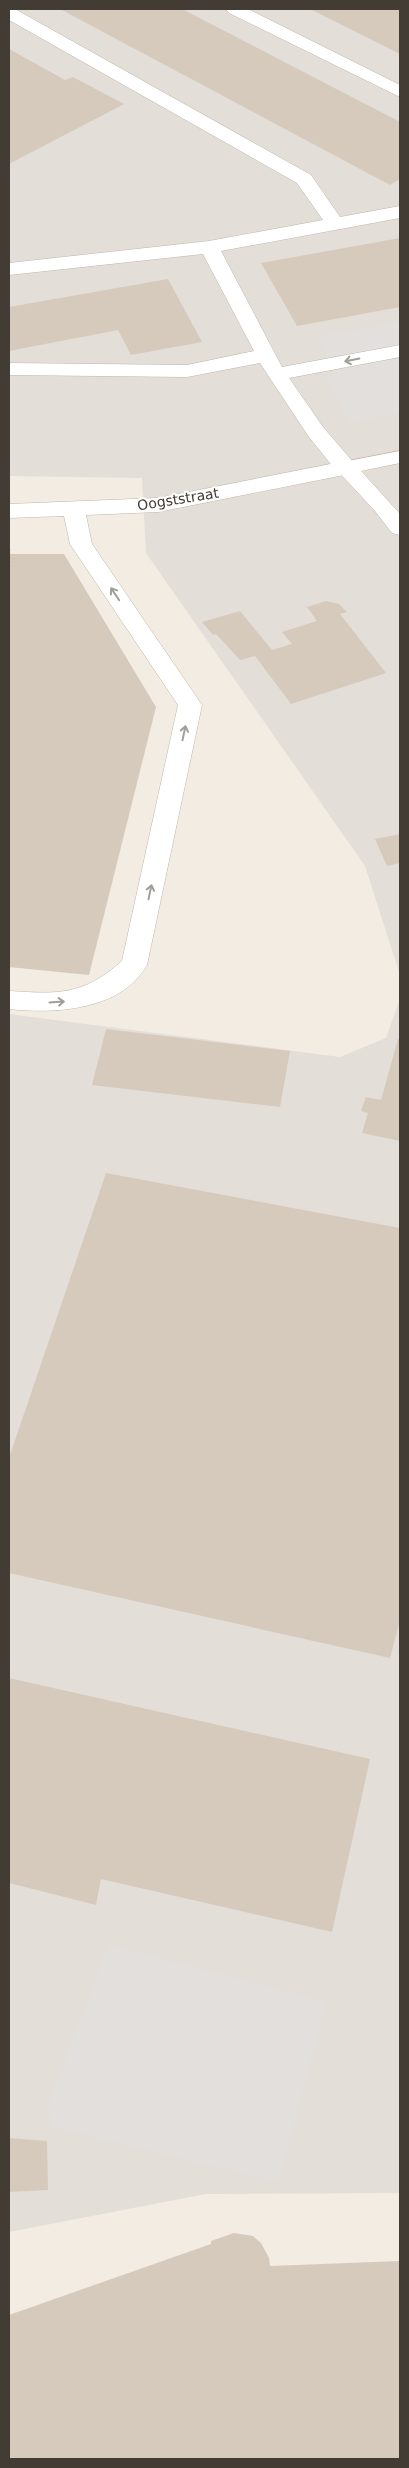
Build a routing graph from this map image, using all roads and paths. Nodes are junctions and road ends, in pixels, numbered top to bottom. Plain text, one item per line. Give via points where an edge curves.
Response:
1 (235, 9) edge
2 (9, 13) edge
3 (400, 92) edge
4 (400, 212) edge
5 (334, 223) junction
6 (209, 246) junction
7 (9, 269) edge
8 (400, 351) edge
9 (267, 355) junction
10 (9, 368) edge
11 (276, 374) junction
12 (400, 457) edge
13 (346, 468) junction
14 (74, 509) junction
15 (9, 511) edge
16 (400, 528) edge
17 (9, 549) edge
18 (9, 570) edge
19 (9, 1000) edge

1 - 3 street
2 - 5 street via 304,179
4 - 5 street
5 - 6 street
6 - 7 street
6 - 9 street
8 -> 11 street
9 - 10 street via 187,371
9 - 11 street
11 - 13 street via 316,432
12 - 13 street, Oogststraat
13 - 14 street, Oogststraat via 158,505
13 - 16 street
14 - 15 street, Oogststraat
19 -> 14 street via 42,1004 76,1001 119,979 134,965 190,705 81,544
17 - 18 path

